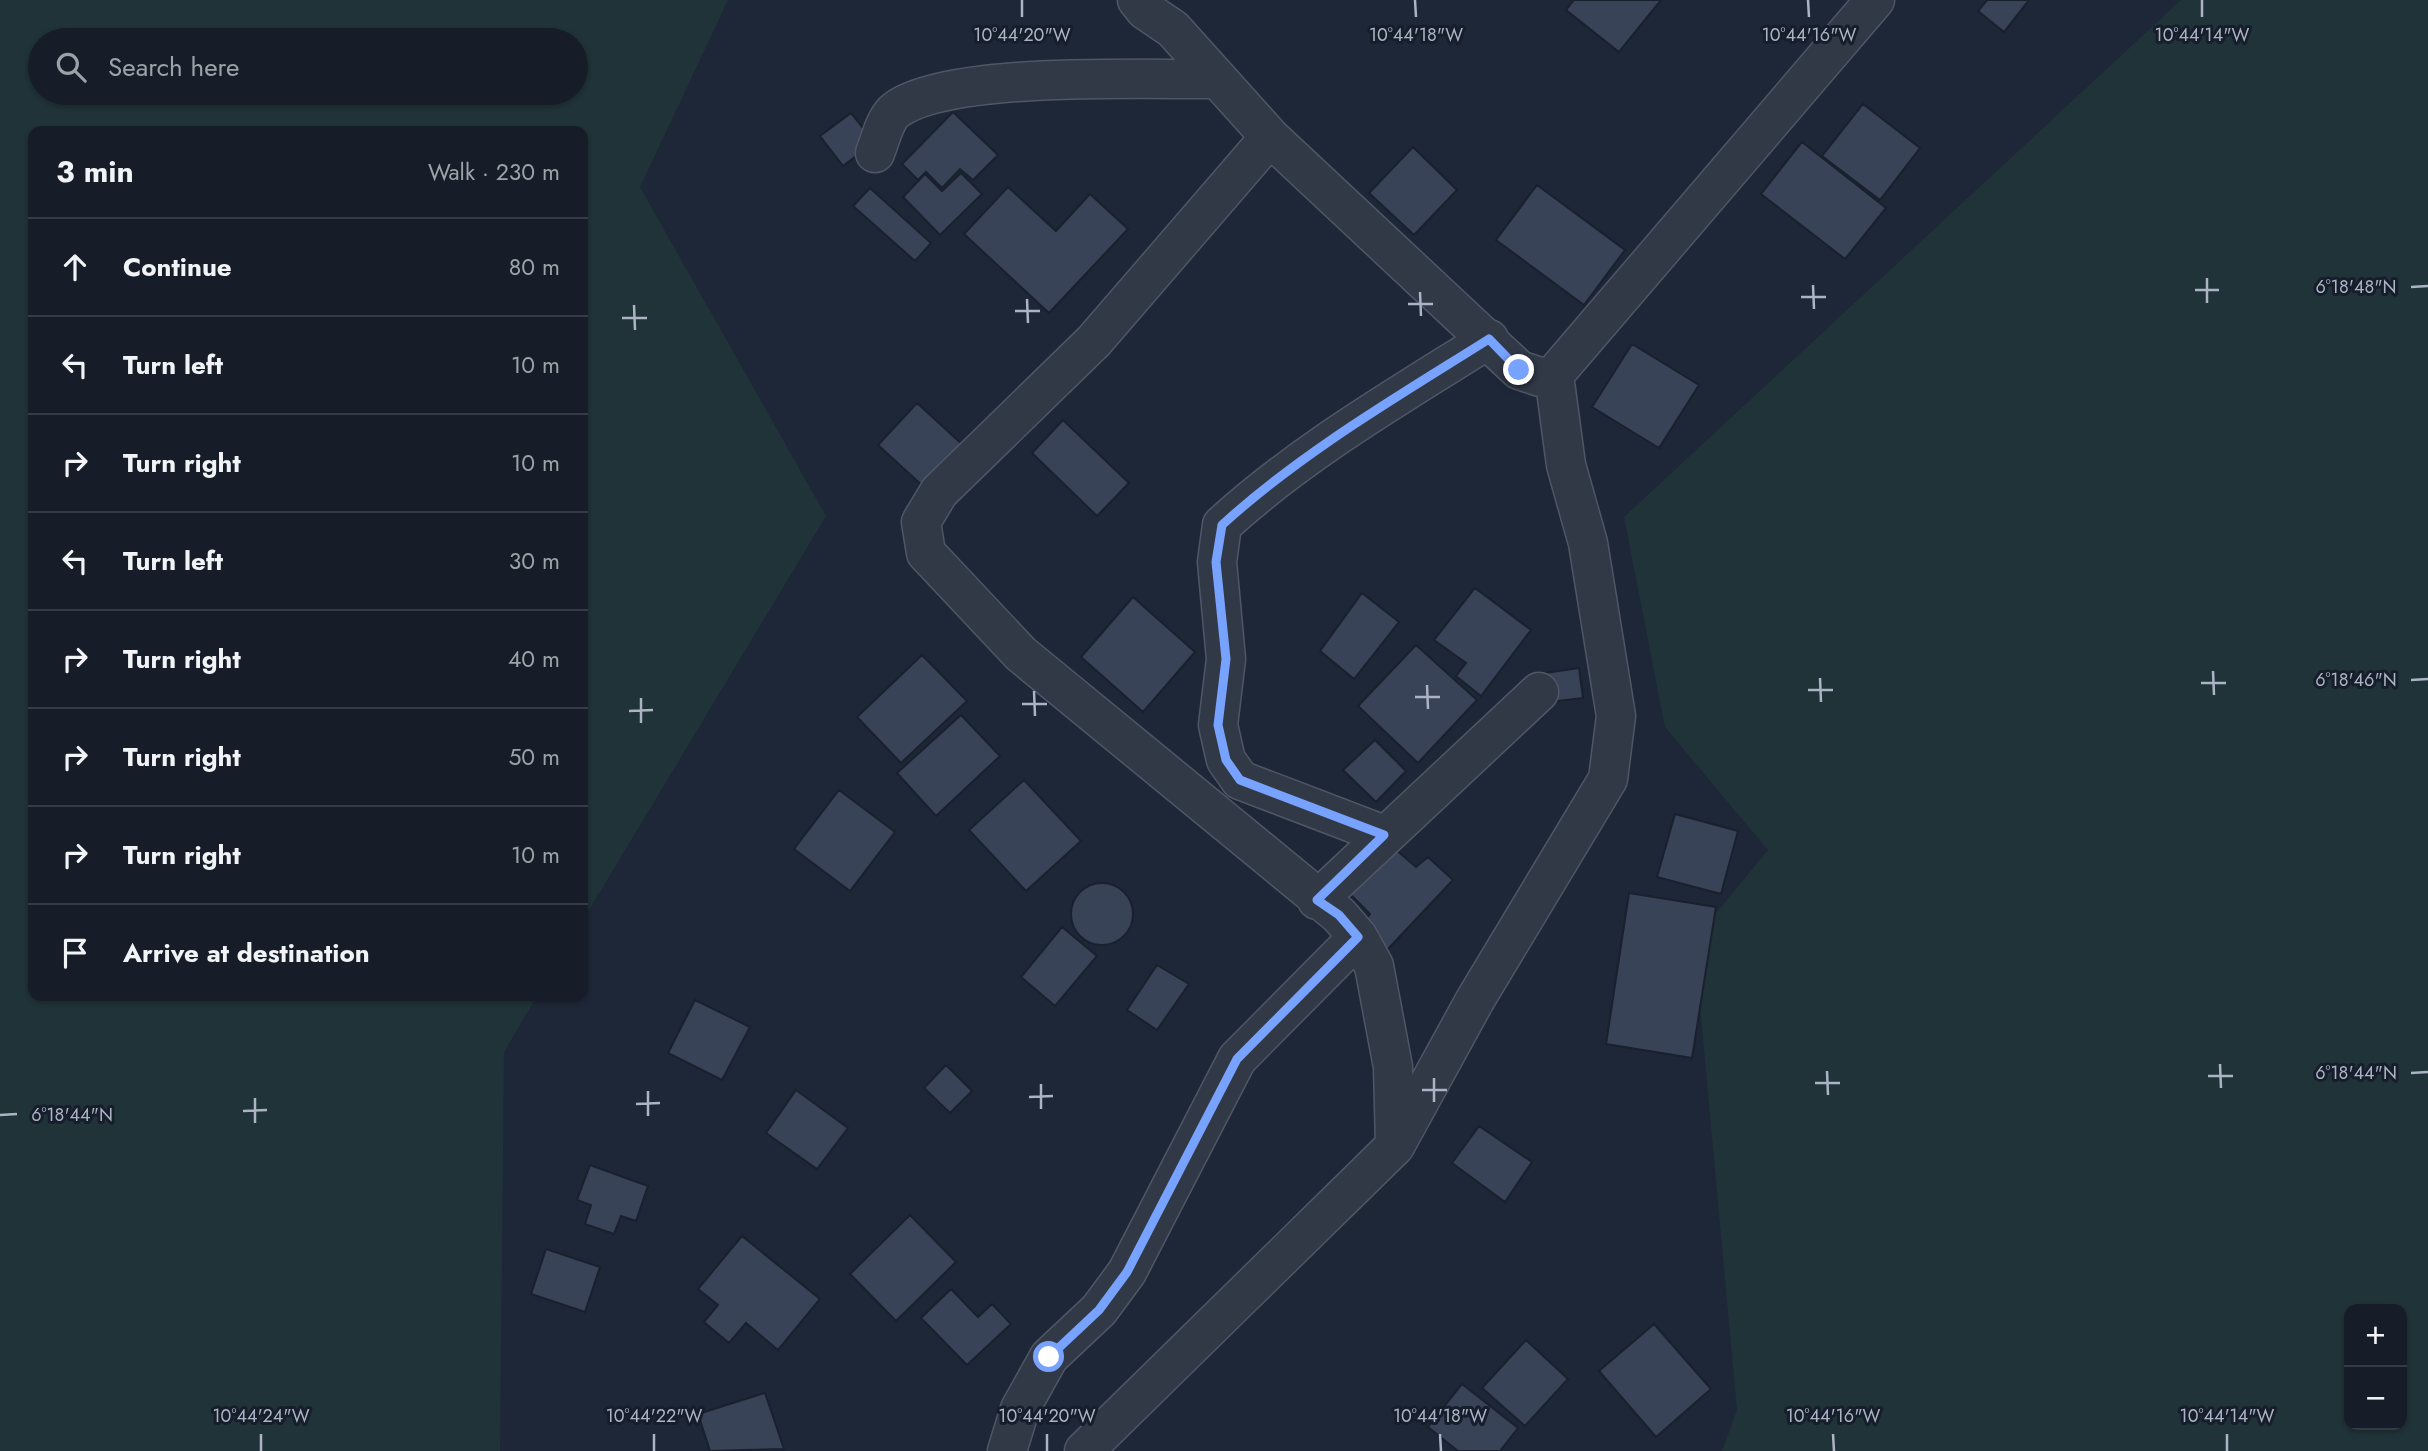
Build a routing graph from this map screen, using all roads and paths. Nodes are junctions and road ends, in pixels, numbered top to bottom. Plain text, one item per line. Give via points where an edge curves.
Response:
1 (1138, 0) edge
2 (1875, 0) edge
3 (1215, 79) junction
4 (1270, 137) junction
5 (875, 153) dead end
6 (1489, 339) junction
7 (1554, 376) junction
8 (1539, 692) dead end
9 (1384, 835) junction
10 (1317, 900) junction
11 (1358, 937) junction
12 (1395, 1146) junction
13 (1007, 1451) edge
14 (1084, 1451) edge

1 - 3 street via 1144,10 1172,29
2 - 7 street
3 - 4 street
3 - 5 street via 986,83 915,99 893,112
4 - 6 street
4 - 10 street via 1094,341 939,492 921,522 926,553 1021,654
6 - 7 street via 1519,370 1539,377
6 - 9 street via 1334,437 1254,495 1222,525 1216,562 1226,659 1218,725 1226,760 1240,780
7 - 12 street via 1566,465 1588,543 1616,716 1608,779 1475,1000
8 - 9 street
9 - 10 street
10 - 11 street via 1339,915
11 - 12 street via 1374,967 1393,1067
11 - 13 street via 1237,1059 1127,1272 1099,1310 1049,1357 1020,1409
12 - 14 street

